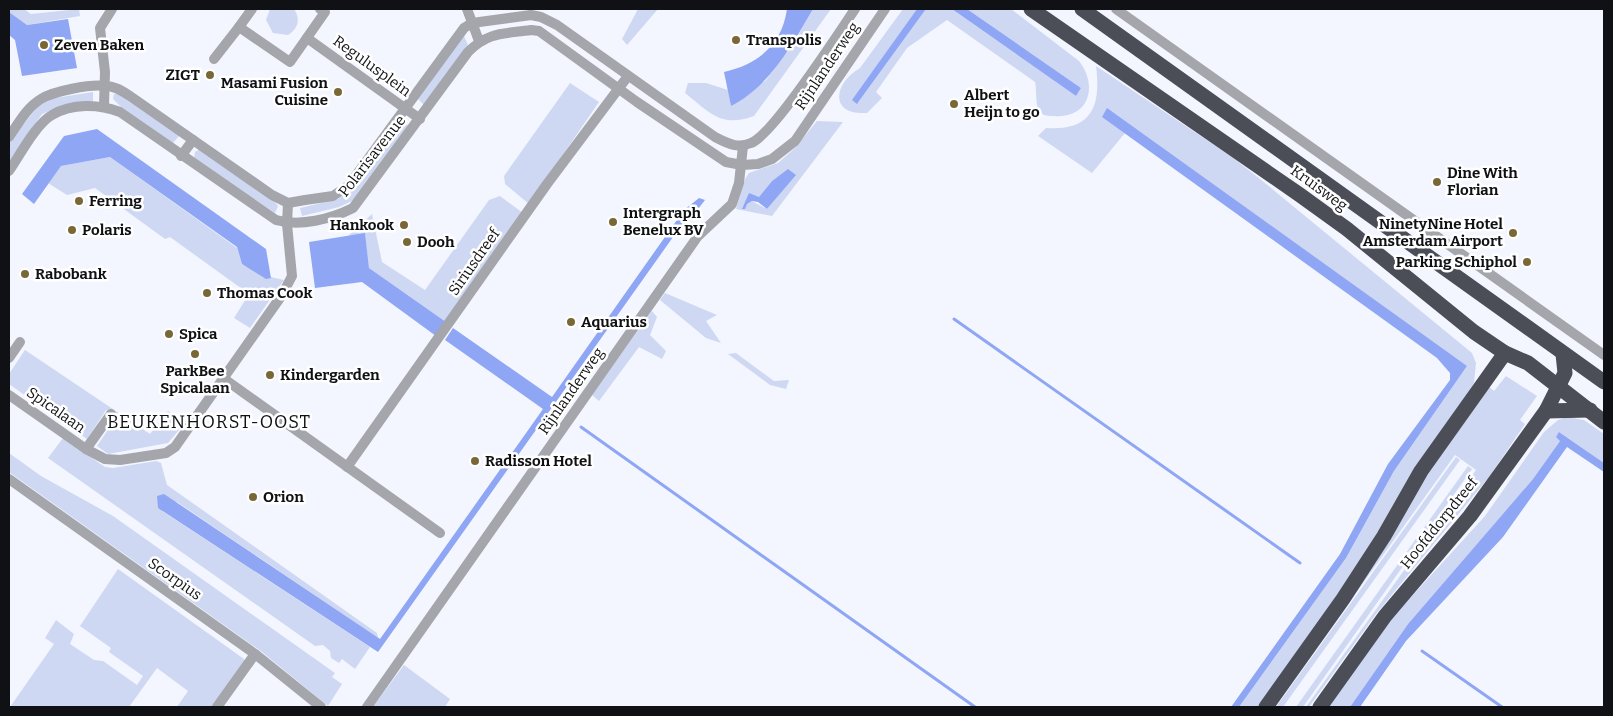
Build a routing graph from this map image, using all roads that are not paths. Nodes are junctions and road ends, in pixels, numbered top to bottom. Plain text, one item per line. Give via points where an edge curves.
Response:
1 (112, 9) edge
2 (252, 9) edge
3 (320, 9) edge
4 (467, 9) edge
5 (855, 9) edge
6 (885, 9) edge
7 (1031, 9) edge
8 (1082, 9) edge
9 (1116, 9) edge
10 (531, 12) edge
11 (472, 23) junction
12 (239, 26) junction
13 (532, 30) junction
14 (307, 38) junction
15 (479, 41) junction
16 (214, 59) dead end
17 (628, 76) junction
18 (105, 86) junction
19 (619, 89) junction
20 (104, 106) junction
21 (404, 108) junction
22 (420, 119) junction
23 (9, 137) edge
24 (193, 140) junction
25 (743, 146) junction
26 (181, 156) junction
27 (742, 165) junction
28 (9, 170) edge
29 (288, 203) junction
30 (287, 224) junction
31 (20, 342) dead end
32 (1505, 353) junction
33 (1563, 354) junction
34 (1604, 355) edge
35 (9, 358) edge
36 (223, 378) junction
37 (1604, 382) edge
38 (1560, 386) junction
39 (9, 394) edge
40 (1597, 410) edge
41 (1546, 411) junction
42 (110, 414) dead end
43 (1604, 422) edge
44 (86, 449) junction
45 (347, 467) junction
46 (9, 478) edge
47 (440, 533) dead end
48 (255, 654) junction
49 (217, 707) edge
50 (321, 707) edge
51 (367, 707) edge
52 (1266, 707) edge
53 (1320, 707) edge

1 - 18 street via 100,28
2 - 12 street
3 - 14 street via 325,12
4 - 11 street
5 - 25 street, Rijnlanderweg via 772,125 753,143
6 - 27 street, Rijnlanderweg via 795,141 772,158 758,164
7 - 32 highway, Kruisweg via 1300,195
8 - 33 highway, Kruisweg
9 - 34 street, Kruisweg
10 - 11 street
10 - 13 street
10 - 17 street via 556,25
11 - 15 street
11 - 21 street, Polarisavenue via 452,41
12 - 14 street via 290,62
12 - 16 street
13 - 15 street via 487,36
13 - 19 street via 539,31
14 - 21 street, Regulusplein
15 - 22 street, Polarisavenue
17 - 19 street, Siriusdreef
17 - 25 street via 715,137 730,145
18 - 20 street
18 - 23 street via 55,93 40,99
18 - 24 street via 130,96
19 - 27 street via 726,162
19 - 45 street, Siriusdreef via 547,184
20 - 26 street via 120,112
20 - 28 street via 78,107 51,115
21 - 22 street, Regulusplein
21 - 29 street, Polarisavenue via 349,185 332,196
22 - 30 street, Polarisavenue via 353,208 339,215
24 - 26 street
24 - 29 street
25 - 27 street, Rijnlanderweg
26 - 30 street via 261,212
27 - 51 street, Rijnlanderweg via 732,204 698,236
29 - 30 street, Spicalaan
30 - 36 street, Spicalaan via 292,276
31 - 35 street
32 - 38 highway, Kruisweg via 1528,363
32 - 52 highway via 1421,471 1343,599
33 - 37 highway, Kruisweg
33 - 38 highway, Hoofddorpdreef via 1566,366
36 - 44 street, Spicalaan via 175,447 166,453 120,460 105,459
36 - 45 street
38 - 40 highway, Kruisweg
38 - 41 highway, Hoofddorpdreef
39 - 44 street, Spicalaan
40 - 41 highway
40 - 43 highway
41 - 53 highway, Hoofddorpdreef via 1470,516 1385,616
42 - 44 street, Spicalaan
45 - 47 street
46 - 48 street, Scorpius
48 - 49 street
48 - 50 street, Scorpius

